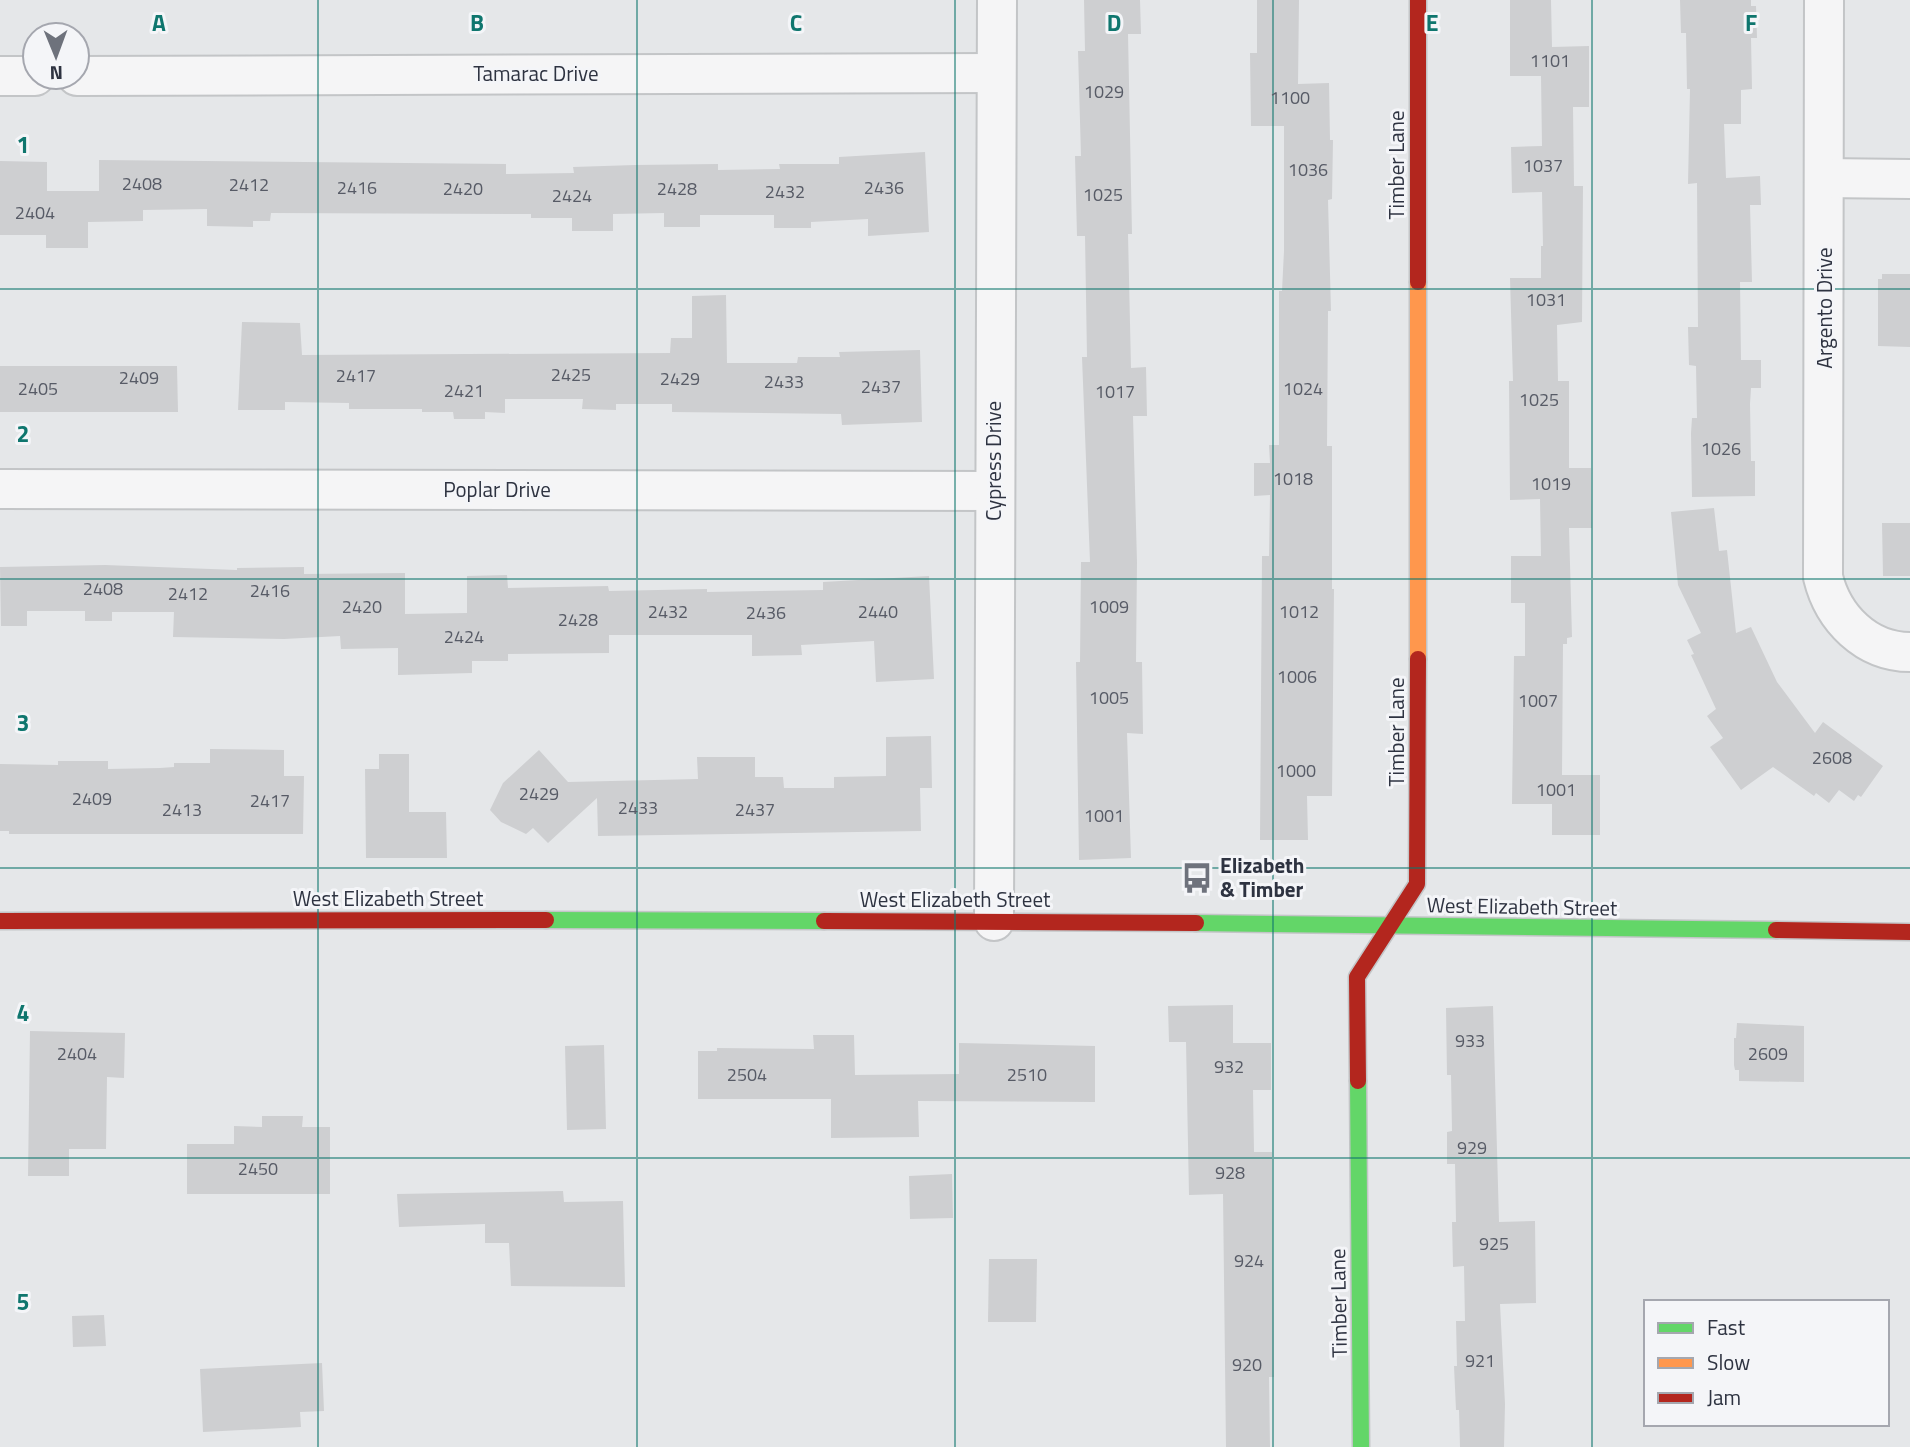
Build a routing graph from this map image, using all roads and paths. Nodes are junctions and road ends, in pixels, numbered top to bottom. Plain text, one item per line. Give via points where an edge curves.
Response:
1 (997, 0) edge
2 (1418, 0) edge
3 (1824, 0) edge
4 (996, 73) junction
5 (0, 76) edge
6 (21, 76) edge
7 (91, 76) edge
8 (1824, 178) junction
9 (1910, 179) edge
10 (0, 489) edge
11 (994, 491) junction
12 (1910, 652) edge
13 (0, 921) edge
14 (994, 921) junction
15 (1388, 927) junction
16 (1910, 932) edge
17 (1361, 1447) edge

1 - 4 street, Cypress Drive
2 - 15 main road, Timber Lane via 1419,871 1417,884
3 - 8 street, Argento Drive
4 - 7 street, Tamarac Drive
4 - 11 street, Cypress Drive
5 - 6 street
8 - 9 street
8 - 12 street, Argento Drive via 1823,577 1838,614 1854,631 1876,645
10 - 11 street, Poplar Drive
11 - 14 street, Cypress Drive
13 - 14 main road, West Elizabeth Street
14 - 15 main road, West Elizabeth Street
15 - 16 main road, West Elizabeth Street
15 - 17 main road, Timber Lane via 1357,977

